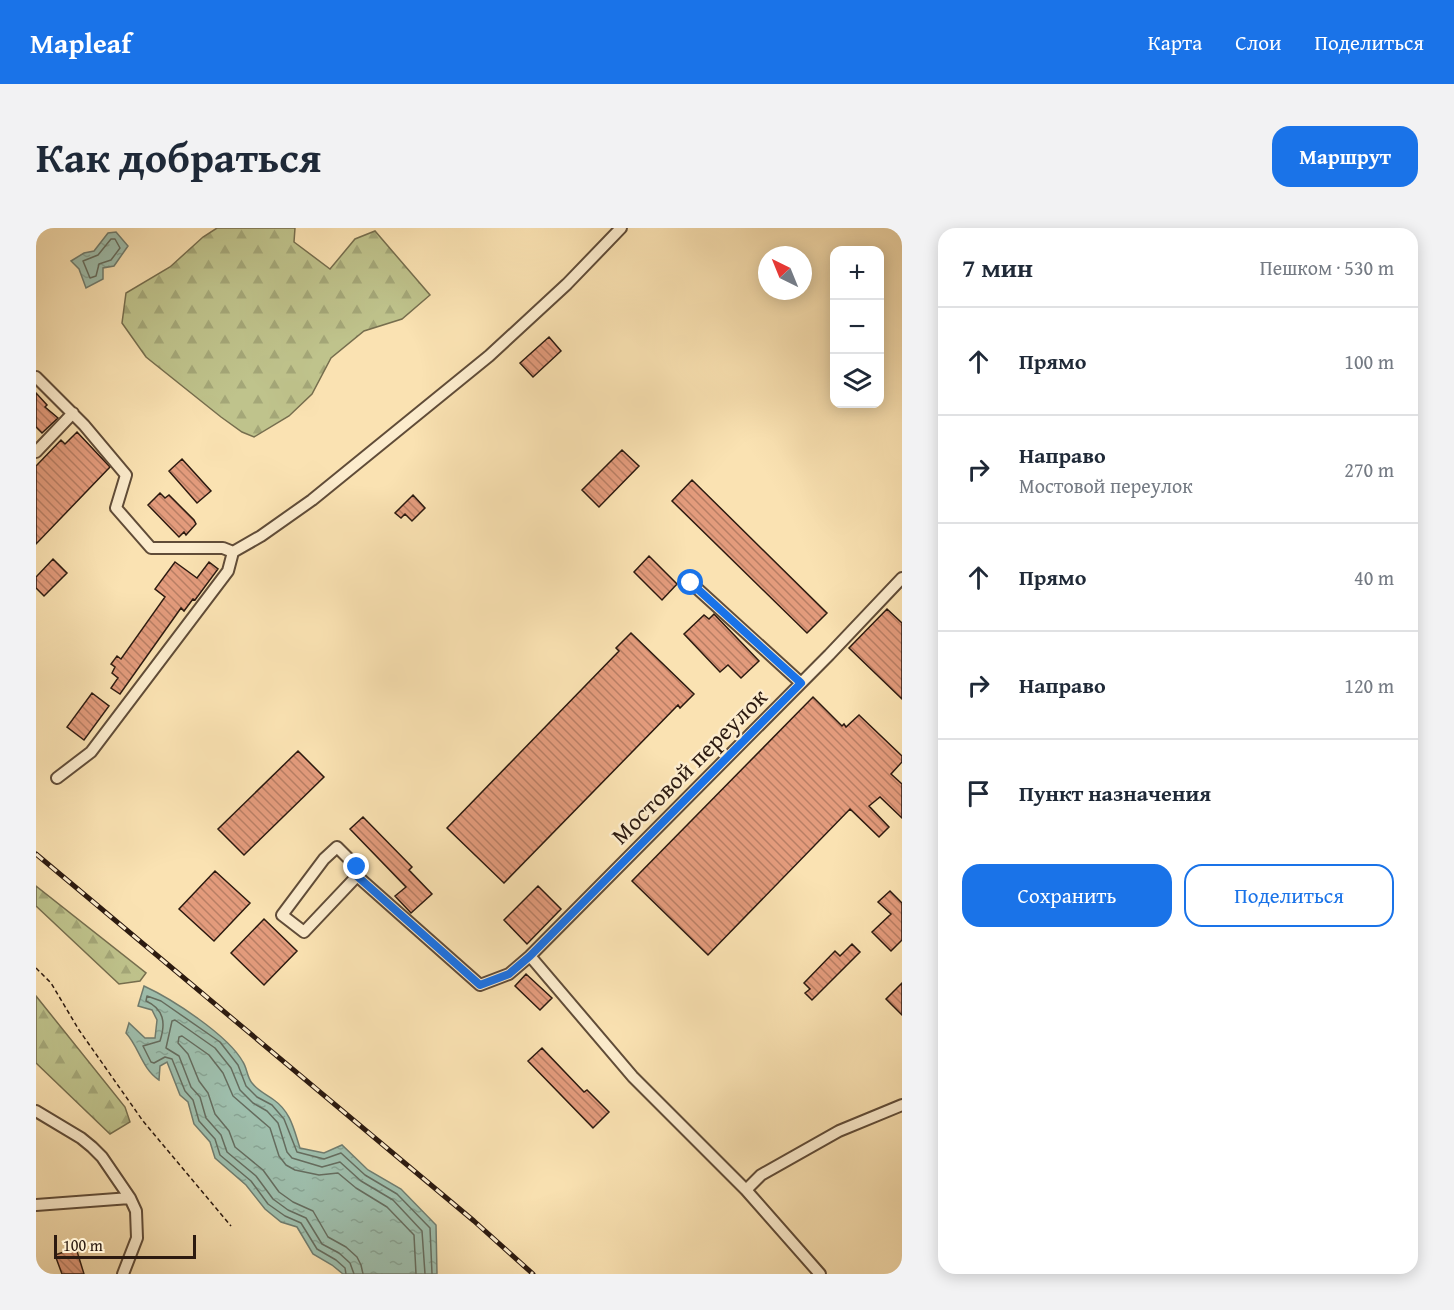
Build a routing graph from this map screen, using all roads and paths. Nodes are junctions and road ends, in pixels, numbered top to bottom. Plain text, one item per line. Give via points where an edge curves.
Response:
1 (621, 228) edge
2 (36, 377) edge
3 (73, 413) junction
4 (36, 452) edge
5 (233, 552) junction
6 (902, 578) edge
7 (691, 583) dead end
8 (801, 683) junction
9 (57, 778) dead end
10 (357, 876) junction
11 (530, 956) junction
12 (36, 968) edge
13 (902, 1105) edge
14 (36, 1112) edge
15 (747, 1190) junction
16 (130, 1197) junction
17 (36, 1205) edge
18 (231, 1226) dead end
19 (123, 1274) edge
20 (820, 1274) edge

1 - 5 street via 489,356 312,501
2 - 3 street
3 - 4 street
3 - 5 street via 126,476 116,508 151,548 223,548
5 - 9 street via 228,571 91,752
6 - 8 street, Мостовой переулок
7 - 8 street
8 - 11 street, Мостовой переулок
10 - 10 street via 357,867 337,847 282,915 304,932
10 - 11 street, Мостовой переулок via 480,985 509,974
11 - 15 street via 633,1077
12 - 18 path via 51,983 79,1030 144,1121
13 - 15 street via 839,1131 761,1175
14 - 16 street via 92,1147
15 - 20 street
16 - 17 street
16 - 19 street via 136,1211 137,1238

